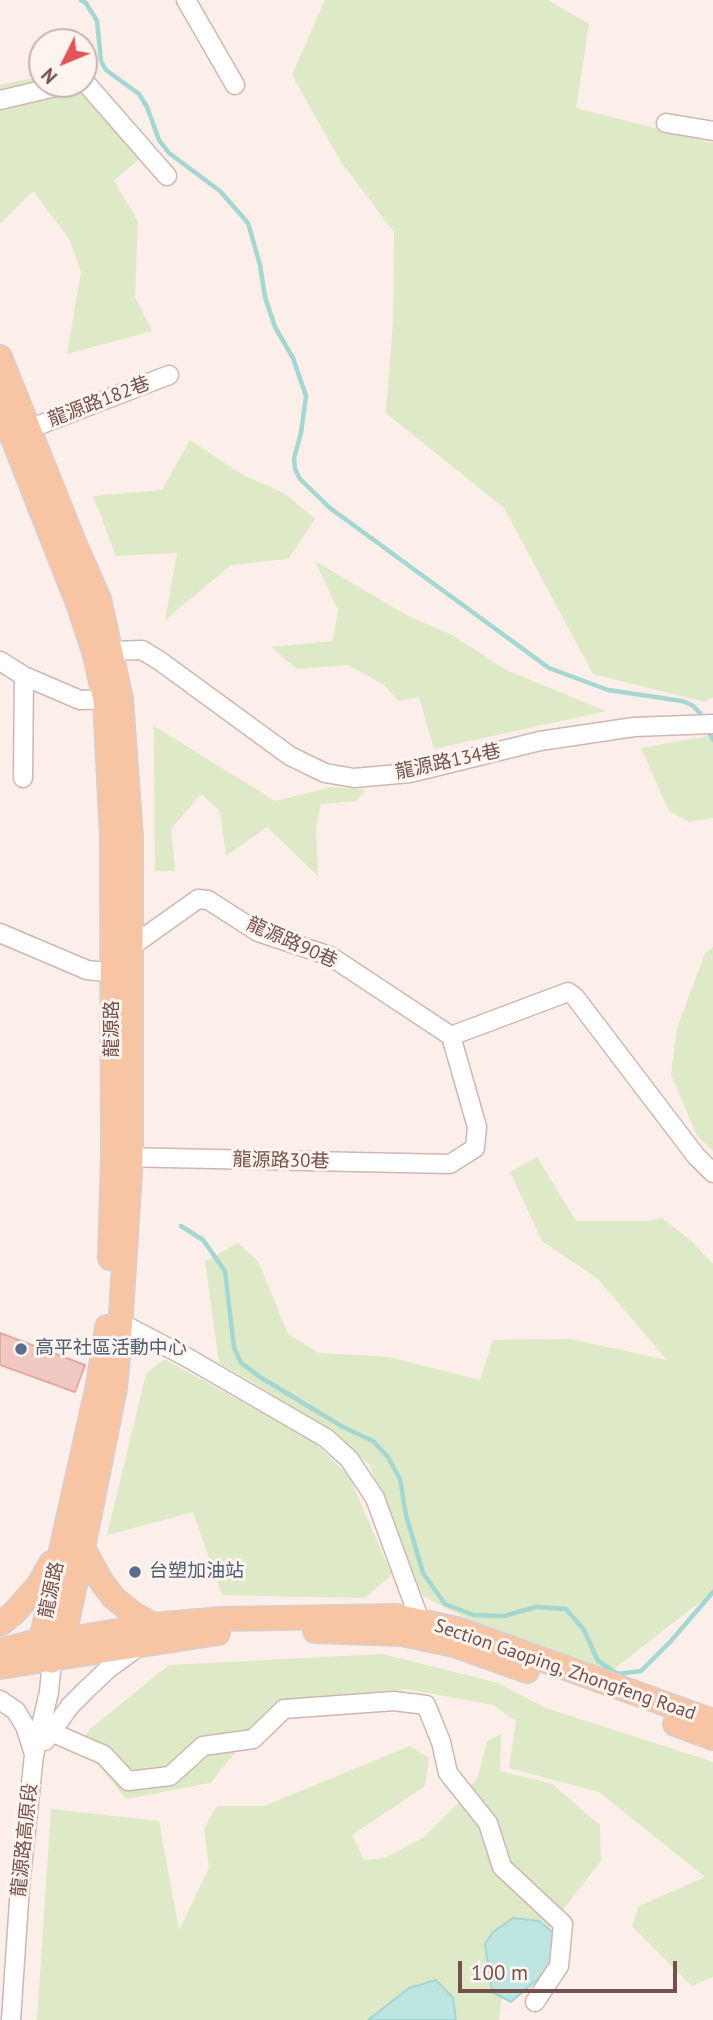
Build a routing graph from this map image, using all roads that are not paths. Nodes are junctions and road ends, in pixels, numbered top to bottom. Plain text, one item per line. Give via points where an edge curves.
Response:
1 (186, 0) edge
2 (235, 85) dead end
3 (28, 93) edge
4 (98, 97) edge
5 (0, 100) edge
6 (666, 122) dead end
7 (713, 131) edge
8 (167, 176) dead end
9 (0, 357) edge
10 (169, 376) dead end
11 (0, 406) edge
12 (29, 429) junction
13 (103, 653) junction
14 (0, 661) edge
15 (24, 676) junction
16 (113, 700) junction
17 (713, 724) edge
18 (23, 778) dead end
19 (0, 933) edge
20 (132, 946) junction
21 (123, 974) junction
22 (451, 1036) junction
23 (122, 1157) junction
24 (713, 1172) edge
25 (121, 1323) junction
26 (73, 1545) junction
27 (420, 1621) junction
28 (0, 1624) edge
29 (148, 1635) junction
30 (52, 1640) junction
31 (0, 1651) edge
32 (52, 1661) junction
33 (0, 1667) edge
34 (0, 1700) edge
35 (698, 1721) edge
36 (51, 1731) junction
37 (713, 1738) edge
38 (34, 1755) junction
39 (535, 2002) dead end
40 (11, 2020) edge

1 - 2 street
3 - 5 street
4 - 8 street
6 - 7 street
9 - 12 main road
10 - 12 street, 龍源路182巷
11 - 13 main road via 79,606
12 - 13 main road via 99,599
13 - 16 main road
13 - 17 street, 龍源路134巷 via 142,650 290,756 325,773 354,778 411,774 540,741 634,727
14 - 15 street
15 - 16 street via 80,700
15 - 18 street
16 - 20 main road via 130,812
16 - 21 main road, 龍源路 via 113,838
19 - 21 street via 87,970
20 - 21 main road
20 - 22 street, 龍源路90巷 via 198,900 208,900 258,932 330,957
21 - 23 main road
22 - 23 street, 龍源路30巷 via 477,1127 475,1148 450,1164
22 - 24 street via 568,992
23 - 25 main road
23 - 26 main road, 龍源路 via 109,1307
25 - 26 main road via 115,1388
25 - 27 street via 326,1438 349,1459 375,1498
26 - 28 main road
26 - 29 main road
26 - 30 main road
27 - 29 main road, Section Gaoping, Zhongfeng Road via 347,1615 221,1619
27 - 35 main road, Section Gaoping, Zhongfeng Road via 457,1629
29 - 30 main road, Section Gaoping, Zhongfeng Road
29 - 32 main road, Section Gaoping, Zhongfeng Road
29 - 35 main road, Section Gaoping, Zhongfeng Road via 402,1634 454,1645
29 - 36 street via 86,1690
30 - 31 main road, Section Gaoping, Zhongfeng Road
30 - 32 main road
32 - 33 main road, Section Gaoping, Zhongfeng Road
32 - 38 street, 龍源路高原段
34 - 38 street via 16,1711
35 - 37 main road, Section Gaoping, Zhongfeng Road
36 - 38 street
36 - 39 street via 104,1755 128,1781 170,1776 203,1746 253,1740 284,1709 394,1701 425,1705 448,1773 488,1823 502,1867 563,1924 559,1966
38 - 40 street, 龍源路高原段

